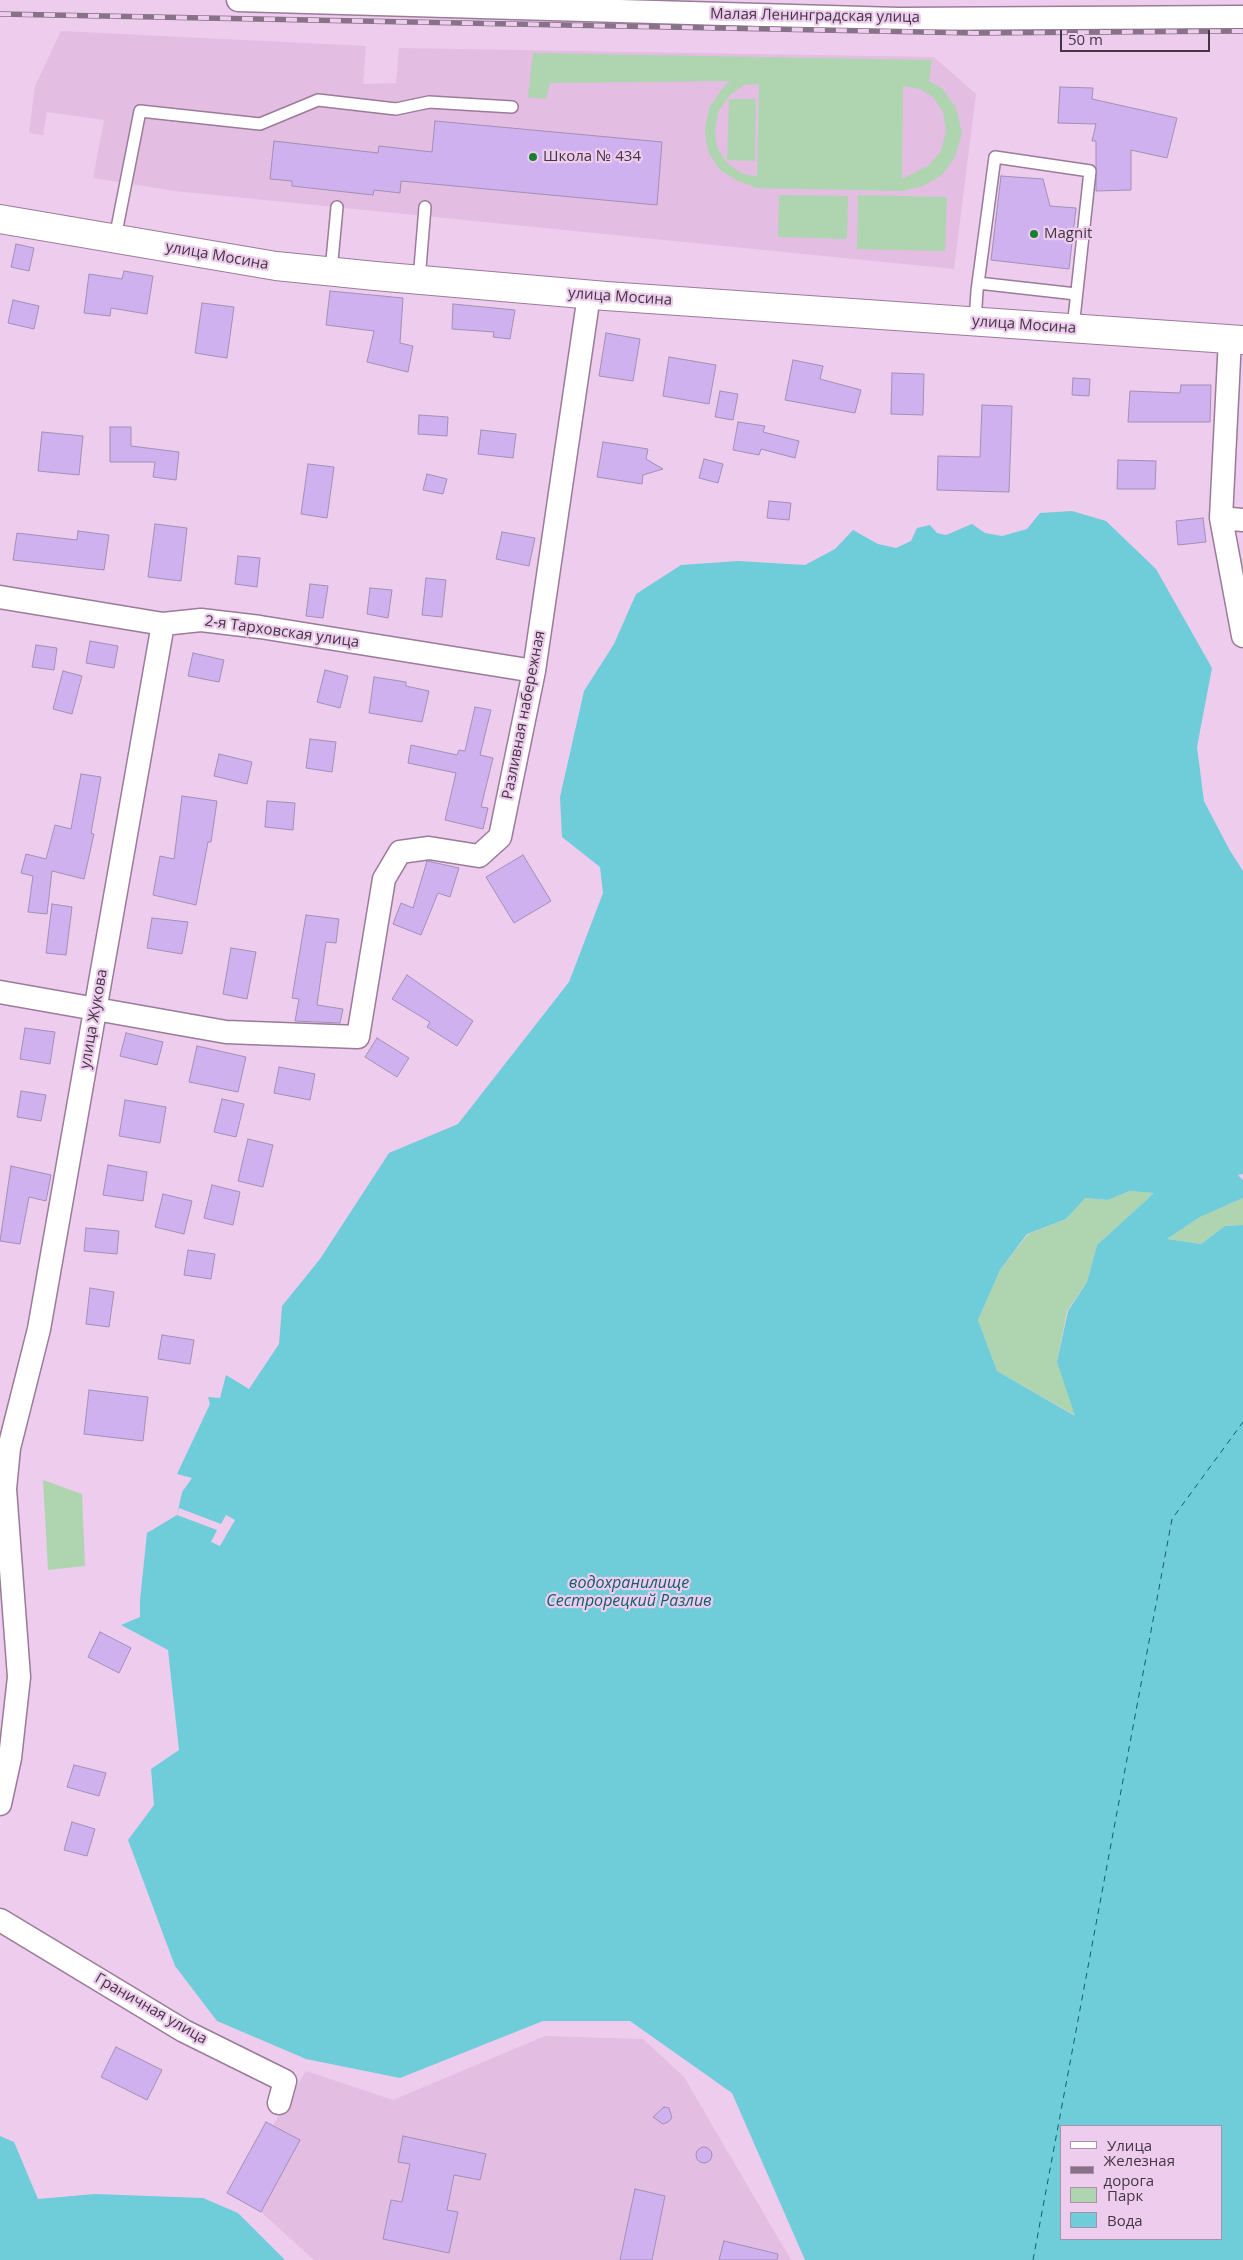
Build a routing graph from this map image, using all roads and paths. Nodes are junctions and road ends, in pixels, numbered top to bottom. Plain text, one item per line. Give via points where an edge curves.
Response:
1 (238, 0) edge
2 (913, 0) edge
3 (998, 9) edge
4 (1243, 17) edge
5 (898, 19) junction
6 (512, 107) dead end
7 (337, 207) dead end
8 (425, 207) dead end
9 (0, 219) edge
10 (115, 238) junction
11 (331, 271) junction
12 (418, 280) junction
13 (978, 283) junction
14 (1076, 294) junction
15 (589, 295) junction
16 (975, 322) junction
17 (1073, 329) junction
18 (1236, 340) edge
19 (1232, 519) edge
20 (0, 597) edge
21 (163, 624) junction
22 (1243, 636) edge
23 (534, 671) junction
24 (0, 992) edge
25 (96, 1009) junction
26 (8, 1410) edge
27 (0, 1804) edge
28 (0, 1920) edge
29 (279, 2103) dead end

1 - 5 street, Малая Ленинградская улица
2 - 5 street
3 - 4 street, Малая Ленинградская улица
3 - 5 street, Малая Ленинградская улица
6 - 10 lane via 429,102 396,108 318,100 260,124 140,111
7 - 11 lane
8 - 12 lane
9 - 10 street, улица Мосина
10 - 11 street, улица Мосина via 276,266
11 - 12 street, улица Мосина
12 - 15 street, улица Мосина
13 - 14 lane
13 - 14 lane via 995,157 1090,171
13 - 16 lane
14 - 17 lane
15 - 16 street, улица Мосина
15 - 23 street, Разливная набережная
16 - 17 street, улица Мосина
17 - 18 street, улица Мосина
18 - 19 street
19 - 22 street
20 - 21 street, 2-я Тарховская улица
21 - 23 street, 2-я Тарховская улица via 201,620 260,627
21 - 25 street, улица Жукова
23 - 25 street, Разливная набережная via 500,837 479,856 429,848 400,852 384,879 358,1037 226,1032
24 - 25 street
25 - 26 street, улица Жукова via 39,1329
26 - 27 street via 5,1489 19,1677 10,1758
28 - 29 street, Граничная улица via 184,2031 285,2082

